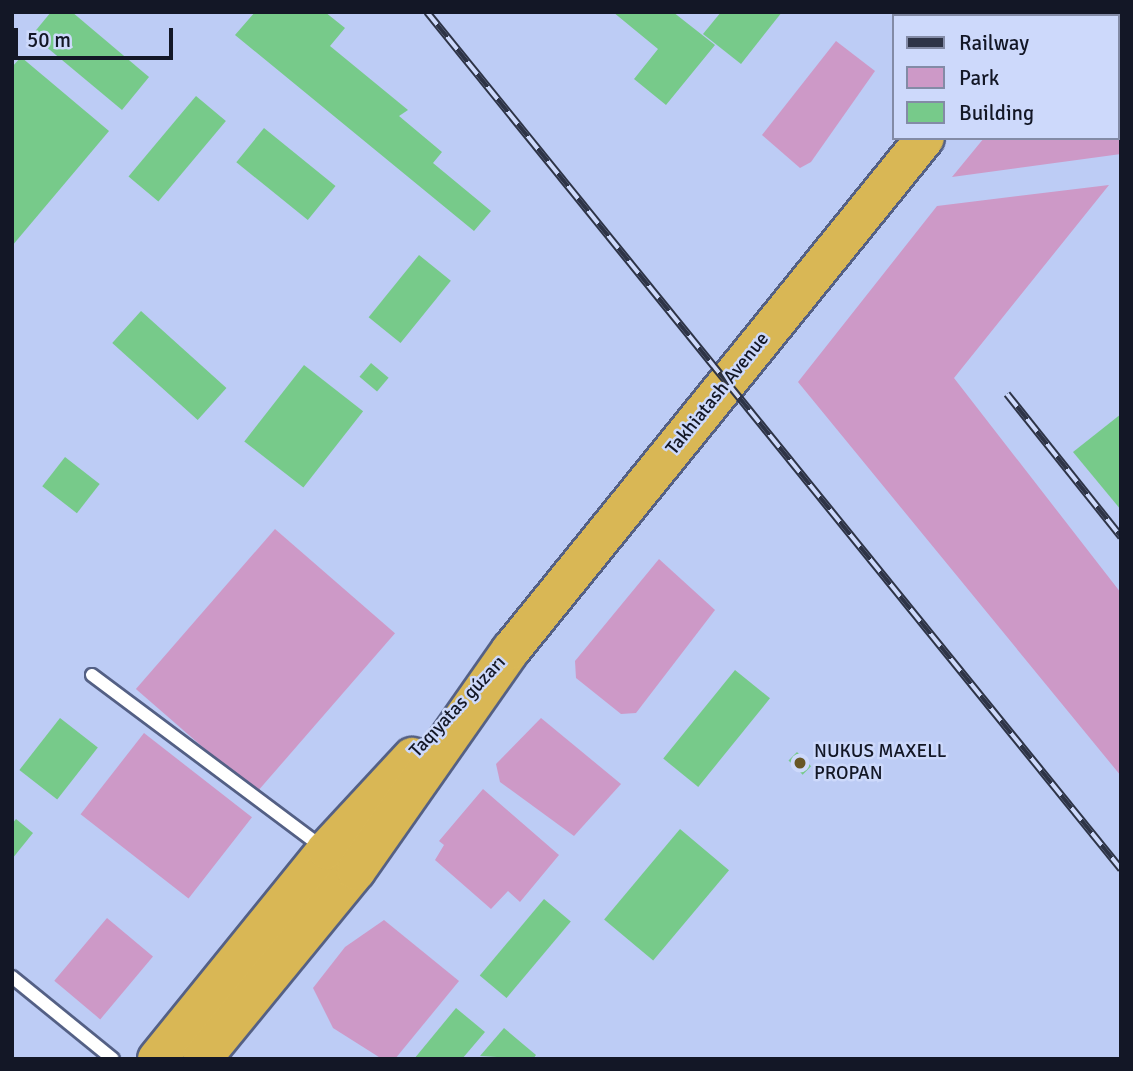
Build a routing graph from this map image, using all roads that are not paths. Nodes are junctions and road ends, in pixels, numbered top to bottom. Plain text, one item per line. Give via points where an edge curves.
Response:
1 (923, 140) edge
2 (511, 650) junction
3 (92, 675) dead end
4 (326, 850) junction
5 (12, 977) edge
6 (113, 1059) edge
7 (156, 1059) edge
8 (202, 1059) edge

1 - 2 highway, Takhiatash Avenue
2 - 4 highway, Taqıyatas gúzarı
2 - 8 highway, Taqıyatas gúzarı via 356,872
3 - 4 lane
4 - 7 highway, Taqıyatas gúzarı
5 - 6 lane

